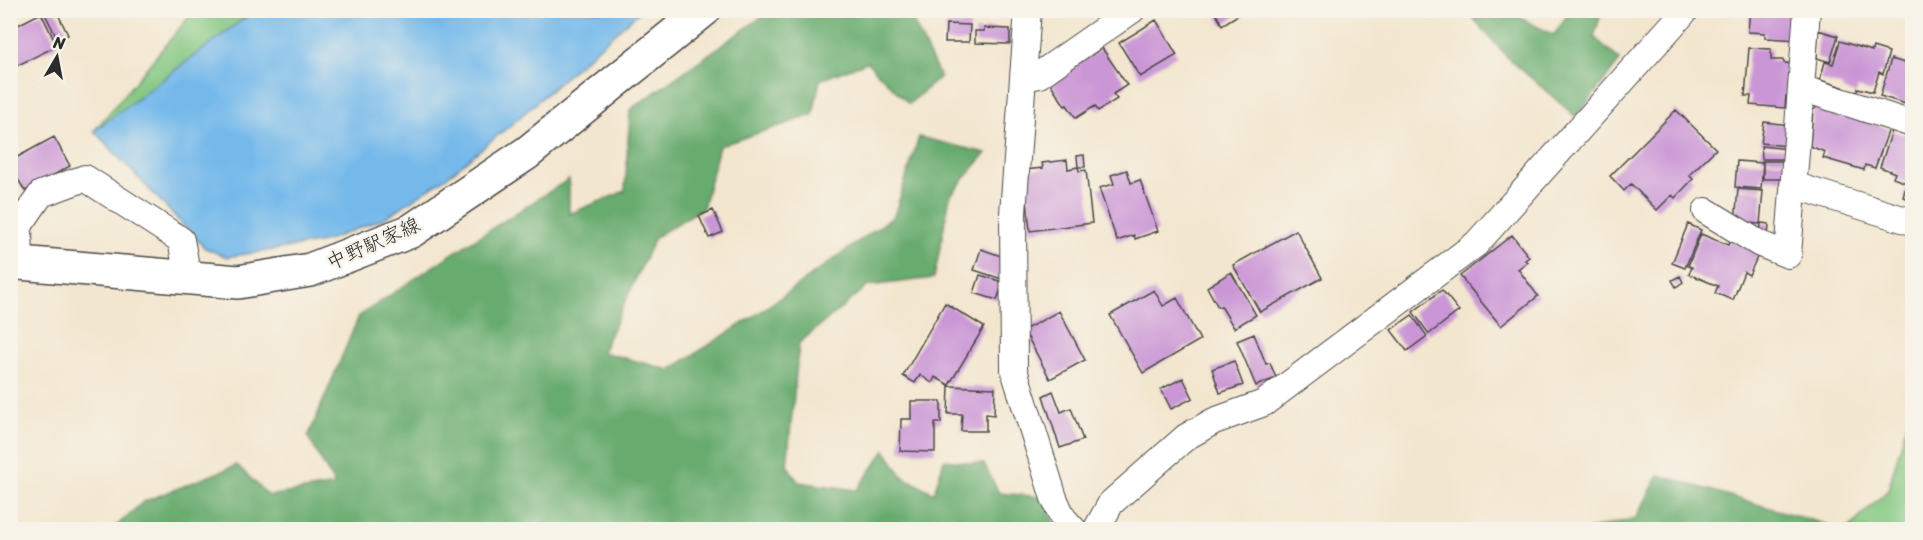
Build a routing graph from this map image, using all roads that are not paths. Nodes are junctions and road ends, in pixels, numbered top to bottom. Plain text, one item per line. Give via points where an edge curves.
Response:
1 (704, 10) edge
2 (1028, 10) edge
3 (1132, 10) edge
4 (1686, 10) edge
5 (1807, 10) edge
6 (1024, 78) junction
7 (1801, 88) junction
8 (1912, 124) edge
9 (1793, 185) junction
10 (1706, 211) dead end
11 (1912, 222) edge
12 (15, 264) edge
13 (188, 277) junction
14 (1074, 530) edge
15 (1096, 530) edge

1 - 13 main road, 中野駅家線 via 527,153 411,231 310,270 238,282
2 - 6 street
3 - 6 street via 1039,75
4 - 15 street via 1476,244 1264,403 1214,421 1186,437 1111,503
5 - 7 street
6 - 14 street via 1013,213 1014,370 1054,498
7 - 8 street
7 - 9 street
9 - 10 street via 1788,255 1760,244
9 - 11 street
12 - 13 main road, 中野駅家線
12 - 13 street via 20,226 41,194 85,178 181,240

